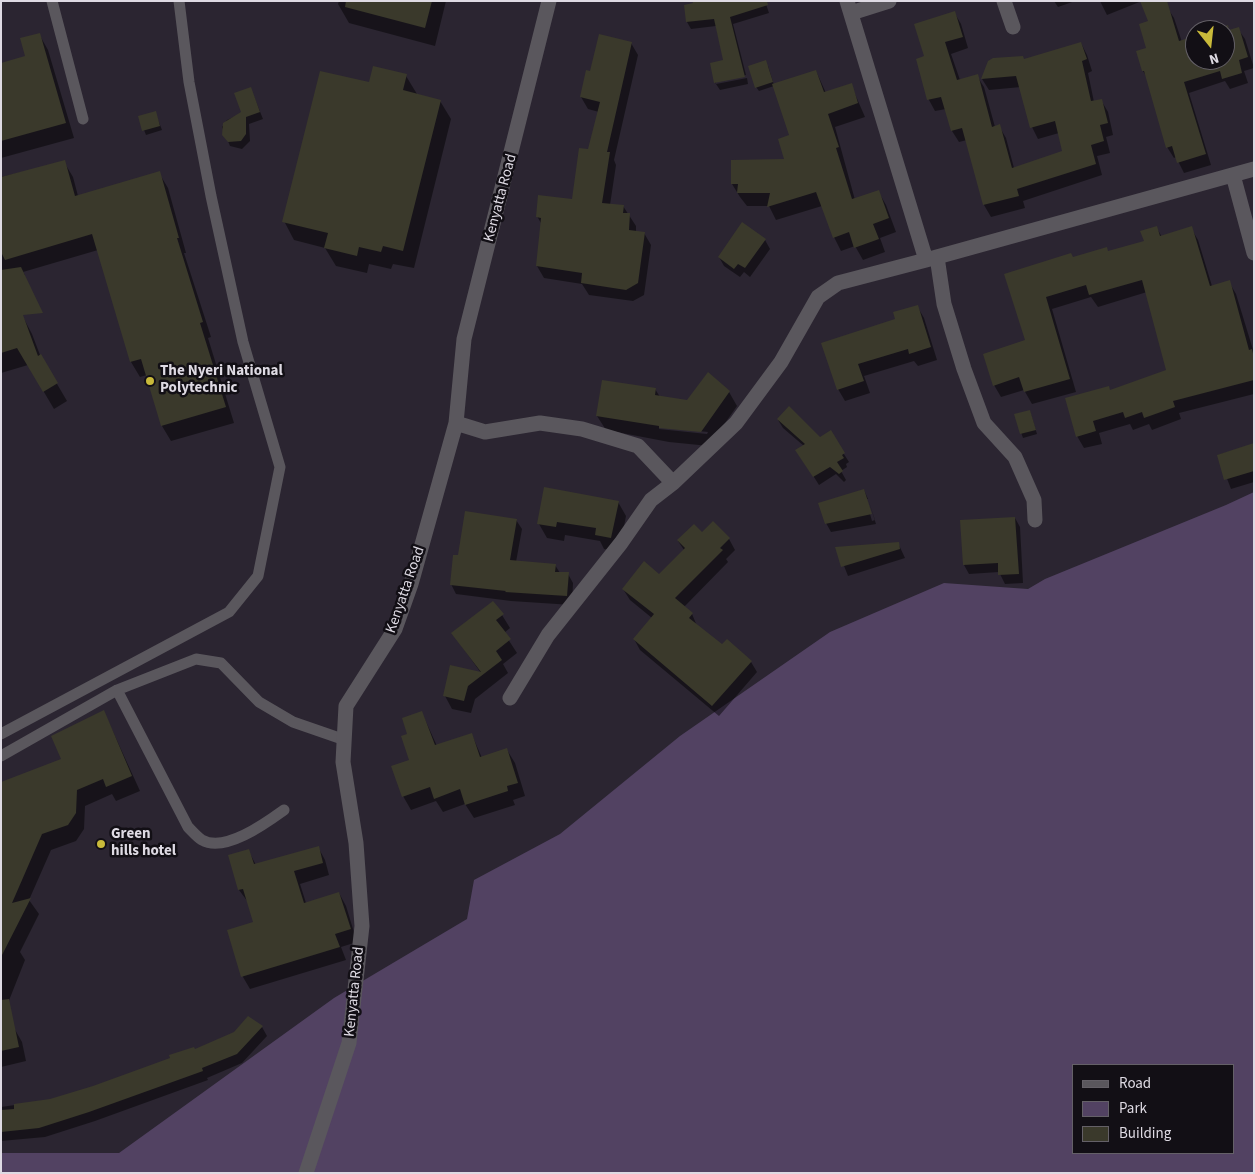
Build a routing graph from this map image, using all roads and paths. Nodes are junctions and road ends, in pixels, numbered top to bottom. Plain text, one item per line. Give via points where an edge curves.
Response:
1 (52, 1) edge
2 (179, 1) edge
3 (549, 1) edge
4 (888, 1) edge
5 (1004, 1) edge
6 (849, 7) edge
7 (1013, 27) dead end
8 (83, 119) dead end
9 (1254, 169) edge
10 (1233, 175) junction
11 (1254, 253) edge
12 (932, 258) junction
13 (456, 423) junction
14 (673, 483) junction
15 (1035, 520) dead end
16 (117, 690) junction
17 (510, 698) dead end
18 (1, 734) edge
19 (345, 740) junction
20 (1, 756) edge
21 (284, 810) dead end
22 (306, 1173) edge

1 - 8 lane
2 - 18 lane via 189,82 211,196 243,342 280,467 258,576 229,612
3 - 13 street, Kenyatta Road via 464,340
4 - 6 street
5 - 7 street
6 - 12 street
9 - 10 street
10 - 11 street
10 - 12 street
12 - 14 street via 838,283 818,297 781,362 736,423
12 - 15 street via 964,369 984,423 1015,457 1034,500
13 - 14 street via 485,432 540,423 582,429 638,446
13 - 19 street, Kenyatta Road via 405,602 395,629 346,706
14 - 17 street via 651,500 548,634
16 - 19 lane via 196,659 221,663 259,702 293,722
16 - 20 lane
16 - 21 lane via 188,827 203,841 226,843 263,825
19 - 22 street, Kenyatta Road via 343,762 356,843 362,926 350,1043

